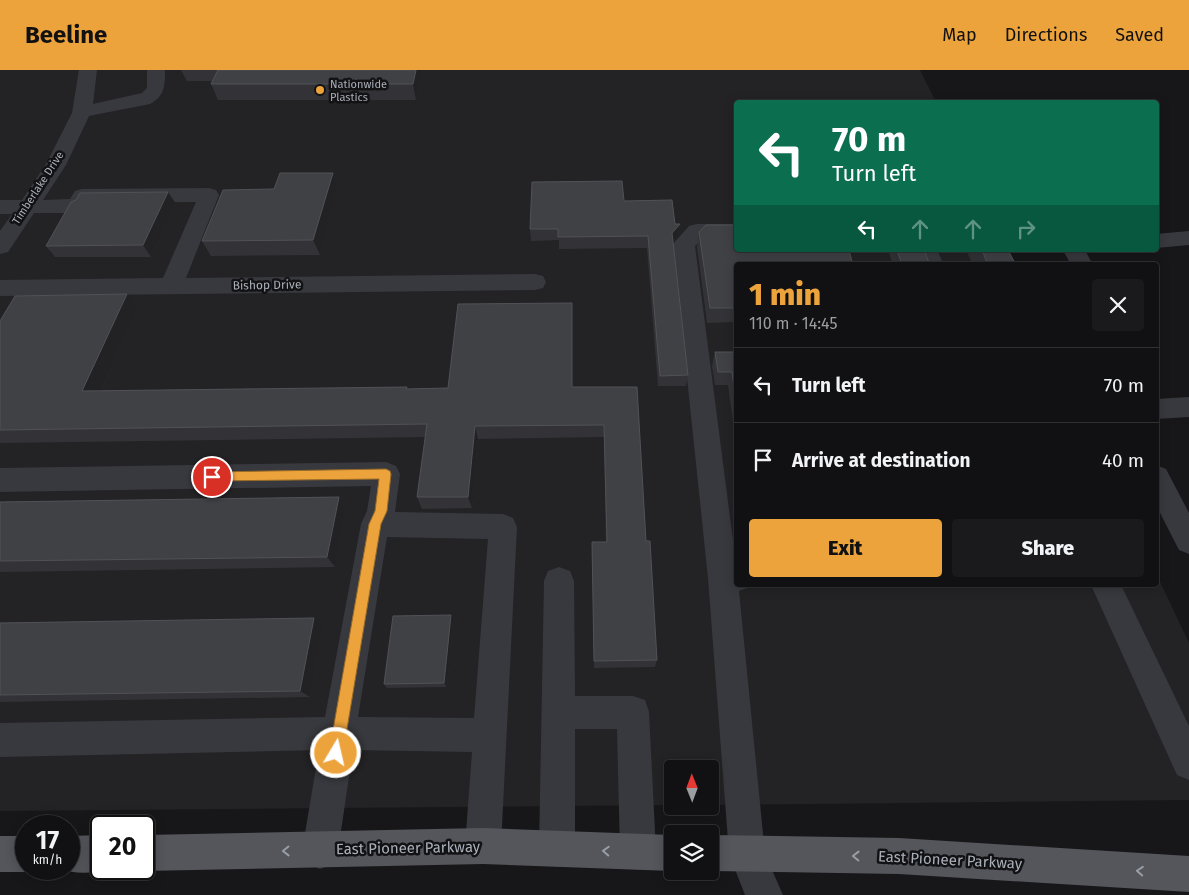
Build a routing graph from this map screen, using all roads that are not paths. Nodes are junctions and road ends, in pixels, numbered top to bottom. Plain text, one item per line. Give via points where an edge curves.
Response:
1 (88, 70) edge
2 (156, 70) edge
3 (81, 112) junction
4 (0, 207) edge
5 (27, 207) junction
6 (734, 231) edge
7 (1189, 238) edge
8 (1159, 240) edge
9 (0, 247) edge
10 (535, 282) dead end
11 (171, 286) junction
12 (0, 288) edge
13 (1189, 407) edge
14 (1159, 409) edge
15 (0, 480) edge
16 (1159, 483) edge
17 (375, 524) junction
18 (1189, 541) edge
19 (729, 578) edge
20 (559, 581) dead end
21 (1107, 587) edge
22 (559, 713) junction
23 (339, 733) junction
24 (489, 735) junction
25 (0, 740) edge
26 (1189, 763) edge
27 (483, 846) junction
28 (557, 849) junction
29 (320, 851) junction
30 (655, 852) edge
31 (155, 853) edge
32 (719, 853) edge
33 (0, 854) edge
34 (15, 854) edge
35 (747, 854) junction
36 (1189, 874) edge
37 (764, 895) edge

1 - 3 street, Timberlake Drive
2 - 3 street via 156,89 152,96
3 - 5 street, Timberlake Drive via 56,165
4 - 5 street
5 - 9 street, Timberlake Drive
5 - 11 street via 76,206 82,196 209,195
6 - 19 street via 697,231 684,244 707,355
7 - 8 street
10 - 11 street, Bishop Drive
11 - 12 street, Bishop Drive
13 - 14 street
15 - 17 street via 386,474 381,511
16 - 18 street
17 - 23 street
17 - 24 street via 503,527
19 - 35 street
20 - 22 street
21 - 26 street
22 - 28 street
22 - 30 street via 633,712
23 - 24 street
23 - 25 street
23 - 29 street
24 - 27 street
27 - 28 main road, East Pioneer Parkway
27 - 29 main road, East Pioneer Parkway
30 -> 28 main road, East Pioneer Parkway
29 -> 31 main road, East Pioneer Parkway
32 - 35 main road, East Pioneer Parkway
33 - 34 main road
36 -> 35 main road, East Pioneer Parkway via 899,856
35 - 37 street

